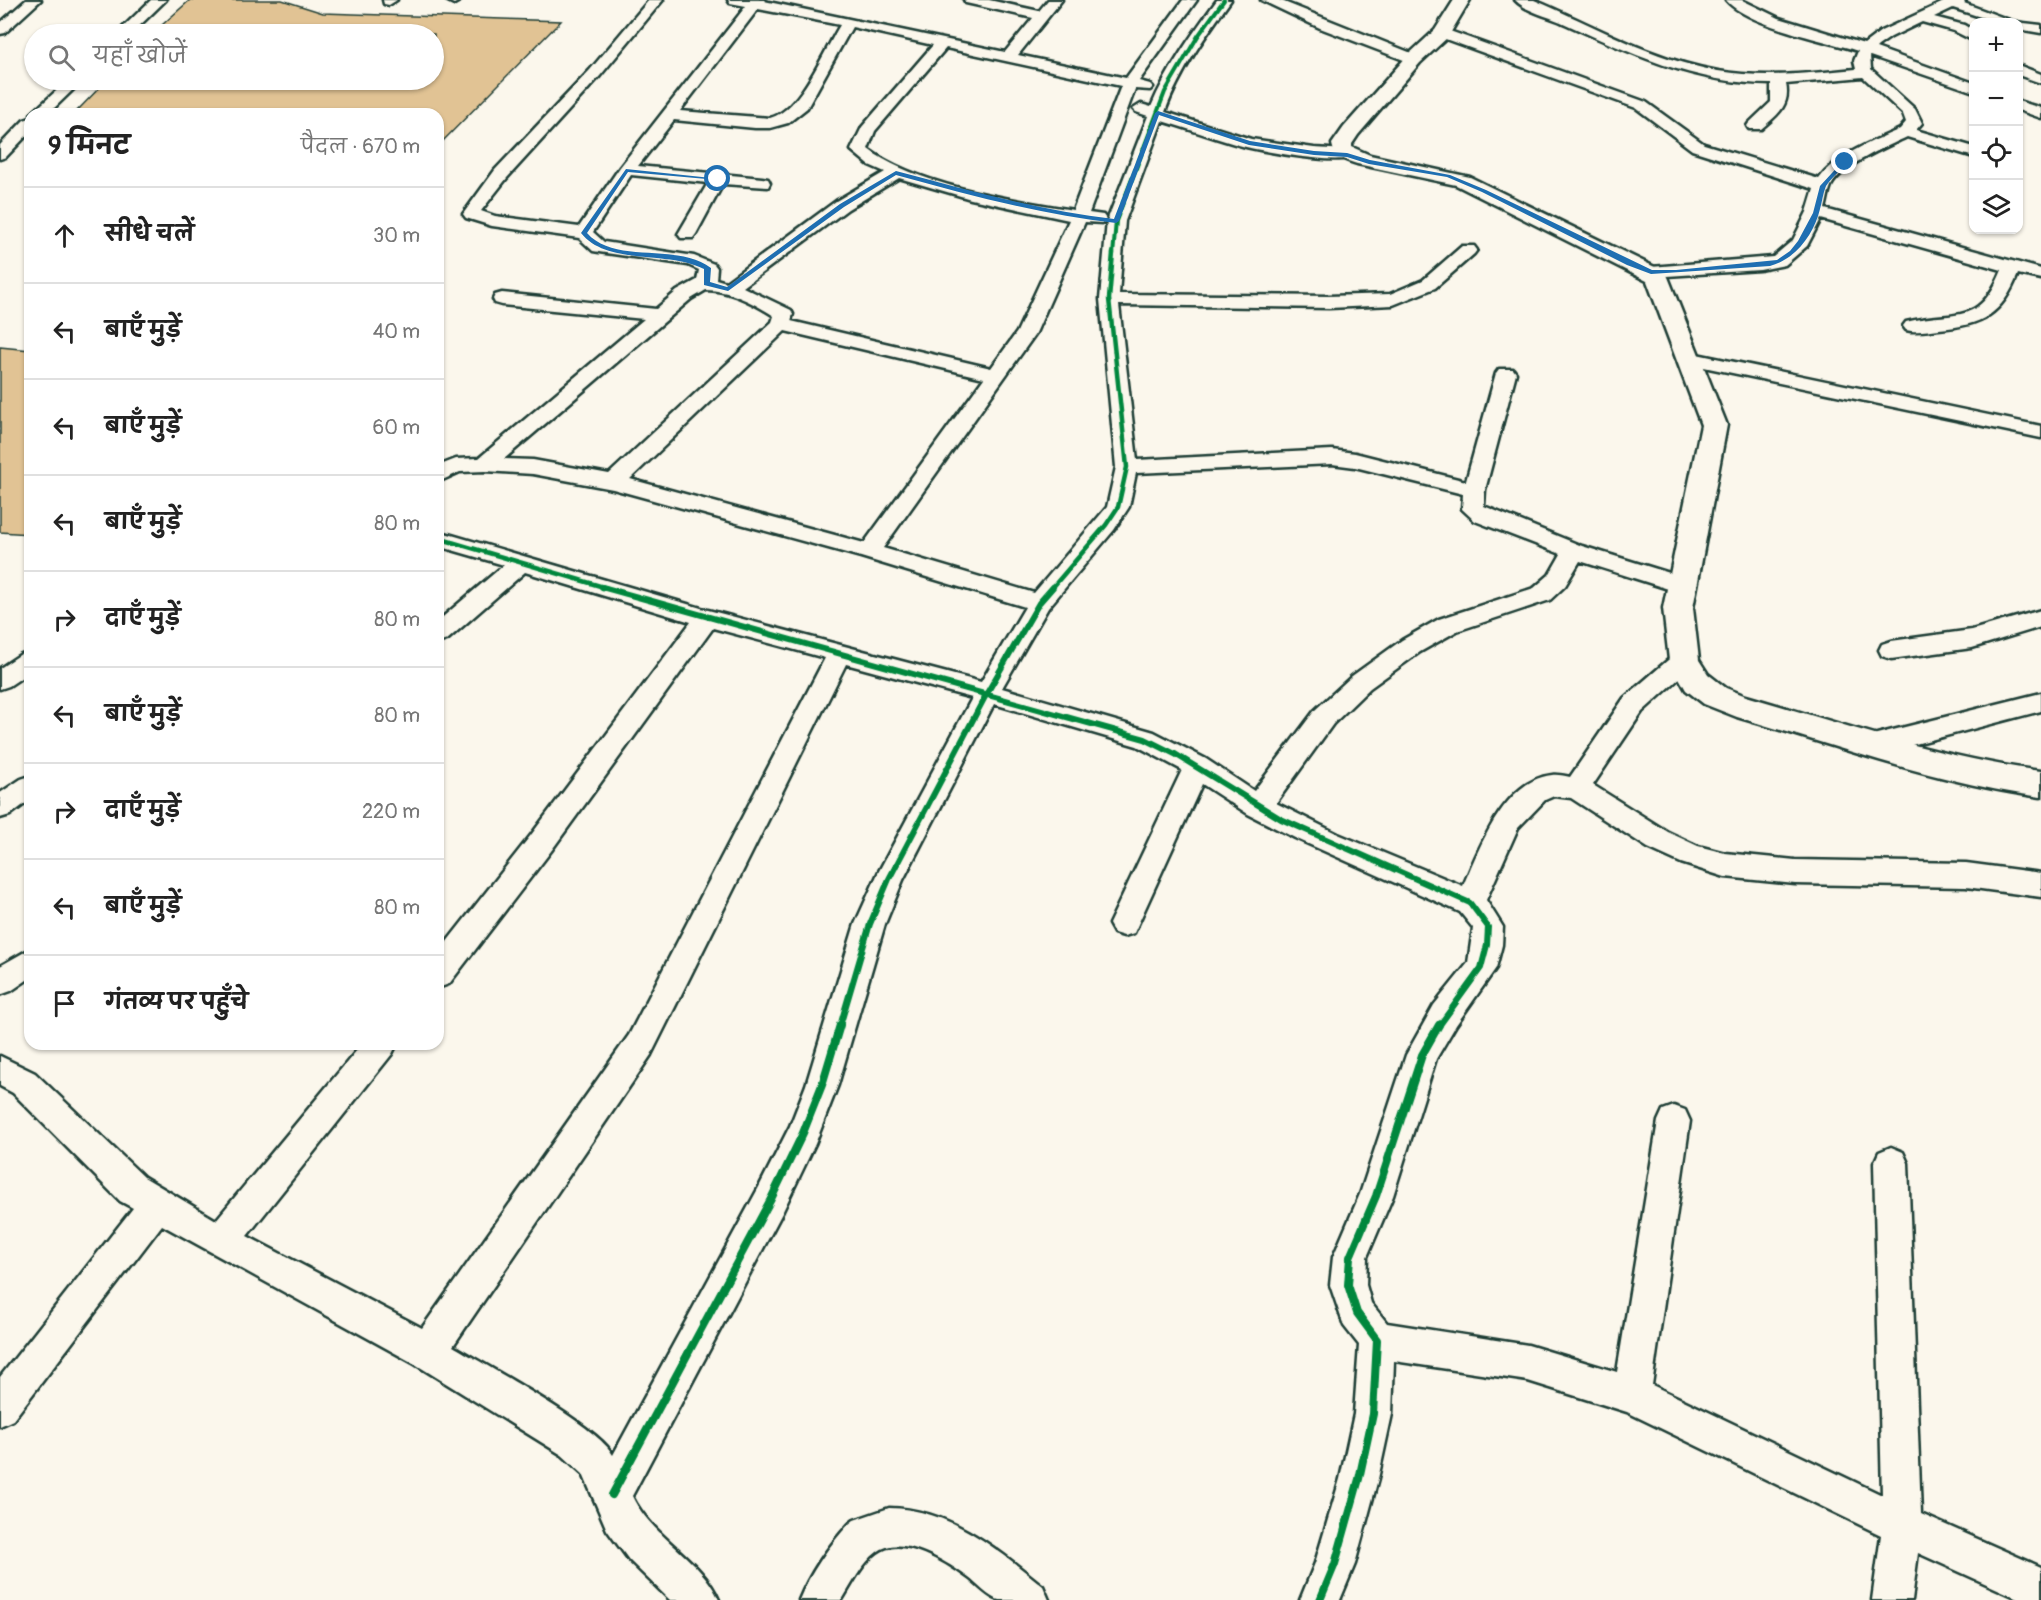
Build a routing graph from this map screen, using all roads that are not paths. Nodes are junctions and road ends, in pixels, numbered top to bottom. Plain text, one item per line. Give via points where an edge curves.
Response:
1 (159, 0) edge
2 (656, 0) edge
3 (735, 0) edge
4 (971, 0) edge
5 (1056, 0) edge
6 (1190, 0) edge
7 (1224, 0) edge
8 (1268, 0) edge
9 (1462, 0) edge
10 (1522, 0) edge
11 (1733, 0) edge
12 (755, 2) edge
13 (1957, 2) edge
14 (29, 4) edge
15 (0, 11) edge
16 (1042, 16) junction
17 (1922, 18) junction
18 (1998, 18) edge
19 (848, 22) junction
20 (134, 24) edge
21 (2023, 26) edge
22 (2041, 29) edge
23 (0, 30) edge
24 (1442, 33) junction
25 (1969, 34) edge
26 (942, 44) junction
27 (1867, 49) junction
28 (1009, 57) junction
29 (1414, 59) junction
30 (2023, 71) edge
31 (1866, 72) junction
32 (2041, 79) edge
33 (1778, 80) junction
34 (1129, 84) junction
35 (1969, 86) edge
36 (65, 90) edge
37 (1165, 92) junction
38 (1121, 105) junction
39 (2023, 106) edge
40 (46, 108) edge
41 (1158, 113) junction
42 (2041, 113) edge
43 (668, 115) junction
44 (1755, 126) dead end
45 (24, 129) edge
46 (1906, 132) junction
47 (1969, 151) edge
48 (0, 154) edge
49 (1347, 155) junction
50 (626, 170) junction
51 (896, 172) junction
52 (718, 179) junction
53 (762, 183) dead end
54 (1823, 186) junction
55 (1816, 213) junction
56 (1079, 217) junction
57 (1116, 221) junction
58 (584, 233) junction
59 (687, 234) dead end
60 (1468, 250) dead end
61 (2012, 267) junction
62 (1651, 272) junction
63 (2041, 274) edge
64 (706, 283) junction
65 (728, 289) junction
66 (502, 299) dead end
67 (1109, 299) junction
68 (659, 315) junction
69 (781, 324) junction
70 (1913, 326) dead end
71 (1687, 358) junction
72 (1506, 373) dead end
73 (997, 375) junction
74 (2041, 432) edge
75 (485, 464) junction
76 (1127, 467) junction
77 (444, 472) edge
78 (614, 482) junction
79 (1474, 490) junction
80 (444, 540) edge
81 (1574, 551) junction
82 (870, 552) junction
83 (521, 563) junction
84 (1679, 595) junction
85 (1040, 603) junction
86 (707, 618) junction
87 (2041, 618) edge
88 (444, 629) edge
89 (1891, 650) dead end
90 (839, 654) junction
91 (1684, 660) junction
92 (24, 664) edge
93 (0, 680) edge
94 (987, 693) junction
95 (2041, 702) edge
96 (1877, 744) junction
97 (1197, 766) junction
98 (2041, 784) edge
99 (1577, 788) junction
100 (24, 790) edge
101 (1258, 806) junction
102 (0, 807) edge
103 (2041, 885) edge
104 (1470, 903) junction
105 (1124, 924) dead end
106 (24, 966) edge
107 (444, 968) edge
108 (0, 982) edge
109 (376, 1050) edge
110 (0, 1070) edge
111 (1674, 1121) dead end
112 (1891, 1163) dead end
113 (157, 1204) junction
114 (220, 1241) junction
115 (1377, 1340) junction
116 (428, 1351) junction
117 (1632, 1395) junction
118 (0, 1407) edge
119 (612, 1495) junction
120 (1902, 1525) junction
121 (2041, 1588) edge
122 (699, 1600) edge
123 (819, 1600) edge
124 (1029, 1600) edge
125 (1320, 1600) edge
126 (1892, 1600) edge

1 - 20 street
2 - 58 street via 472,210 472,214 485,219
3 - 12 street
4 - 16 street
5 - 16 street
6 - 34 street
7 - 37 street
8 - 29 street
9 - 24 street
10 - 33 street via 1626,47 1694,70 1731,78
11 - 27 street via 1768,18
12 - 19 street
12 - 43 street
13 - 17 street
13 - 18 street
14 - 15 street
14 - 23 street
16 - 28 street
17 - 25 street
17 - 27 street via 1886,34
19 - 26 street
19 - 43 street via 799,108 782,120 755,123
21 - 22 street
24 - 29 street
24 - 54 street via 1641,105 1698,147
26 - 28 street
26 - 51 street via 860,143 859,150 864,155
27 - 31 street via 1861,60
27 - 35 street
28 - 34 street
29 - 49 street via 1351,131 1342,144
30 - 32 street
31 - 33 street
31 - 46 street via 1910,112 1914,123
33 - 44 street via 1782,93 1778,106
34 - 37 street
34 - 38 street
36 - 40 street
37 - 41 street
38 - 41 street
38 - 56 street
39 - 42 street
41 - 49 street via 1249,143
41 - 57 street
43 - 50 street
45 - 48 street
46 - 47 street
46 - 54 street via 1851,158
49 - 62 street via 1463,181
50 - 52 street
50 - 58 street
51 - 56 street via 970,194
51 - 65 street
52 - 53 street
52 - 59 street
54 - 55 street
55 - 61 street
55 - 62 street via 1801,242 1779,261
56 - 57 street
56 - 73 street via 1026,333
57 - 67 street
58 - 64 street via 592,242 611,250 694,261 708,268
60 - 67 street via 1429,284 1393,298 1329,302
61 - 63 street
61 - 70 street via 2004,290 1976,317
62 - 71 street via 1660,283
64 - 65 street
64 - 68 street
65 - 69 street via 777,309 784,314
66 - 68 street
67 - 76 street
68 - 75 street
69 - 73 street
69 - 78 street
71 - 74 street
71 - 84 street via 1714,425
72 - 79 street
73 - 82 street
75 - 77 street via 456,466
75 - 78 street via 533,467
76 - 79 street via 1332,457
76 - 85 street via 1118,507
78 - 82 street
79 - 81 street via 1473,509 1483,516
80 - 83 street
81 - 84 street
81 - 101 street via 1557,580 1542,594 1448,625 1361,682 1324,717
82 - 85 street
83 - 86 street
83 - 88 street
84 - 91 street
85 - 94 street
86 - 90 street
86 - 107 street via 507,890
87 - 89 street via 1972,639
90 - 94 street
90 - 116 street via 640,1045
91 - 96 street via 1697,682 1715,696
91 - 99 street via 1633,705
92 - 93 street
94 - 97 street via 1145,739
94 - 119 street via 889,879 870,924 822,1085 803,1133
95 - 96 street
96 - 98 street via 1954,768
97 - 101 street
97 - 105 street
99 - 103 street via 1658,840 1725,865 1795,872 1966,875
99 - 104 street via 1552,784 1519,807 1499,834
100 - 102 street
101 - 104 street
104 - 115 street via 1488,927 1481,968 1445,1015 1422,1055 1376,1196 1350,1257 1348,1285 1357,1313
106 - 108 street
109 - 114 street
110 - 113 street via 24,1083 132,1189
111 - 117 street
112 - 120 street
113 - 114 street
113 - 118 street
114 - 116 street
115 - 117 street via 1528,1362
115 - 125 street via 1373,1414 1335,1564
116 - 119 street via 575,1442 596,1461
117 - 120 street
119 - 122 street via 621,1516 643,1546
120 - 121 street
120 - 126 street
123 - 124 street via 840,1566 867,1534 893,1528 922,1529 964,1550

